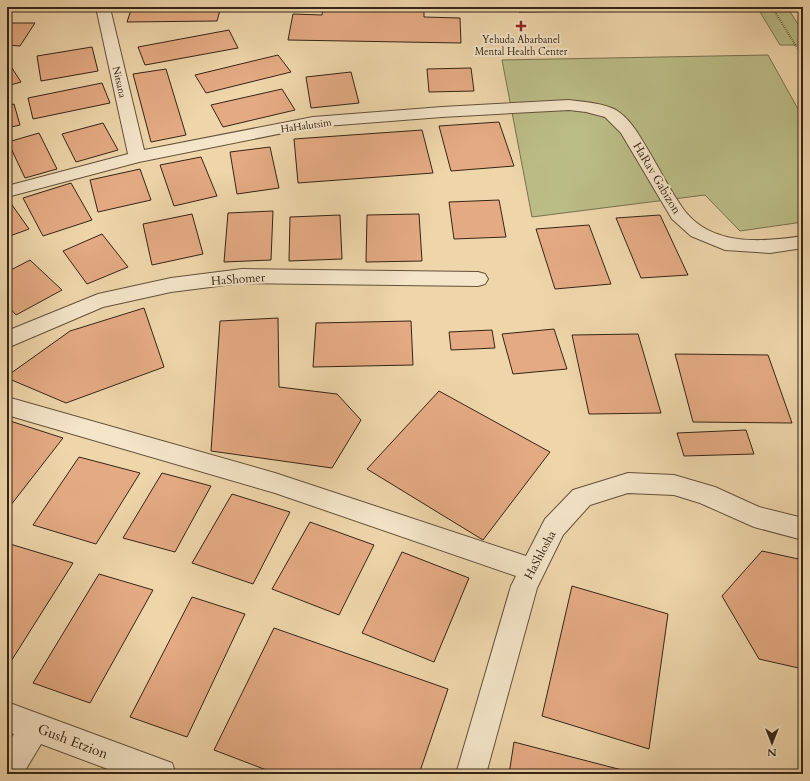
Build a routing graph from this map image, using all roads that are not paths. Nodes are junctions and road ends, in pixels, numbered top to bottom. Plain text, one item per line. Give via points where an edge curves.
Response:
1 (105, 7) edge
2 (611, 114) joint
3 (137, 157) junction
4 (7, 192) edge
5 (803, 242) edge
6 (478, 279) dead end
7 (7, 340) edge
8 (7, 406) edge
9 (803, 529) edge
10 (532, 570) junction
11 (7, 717) edge
12 (35, 726) junction
13 (7, 773) edge
14 (161, 774) edge
15 (471, 774) edge

1 - 3 street, Nitsana via 104,12
2 - 3 street, HaHalutsim via 588,107 569,105 320,122
2 - 5 street, HaRav Gabizon via 628,130 678,215 698,232 725,244 770,247
3 - 4 street, HaHalutsim
6 - 7 street, HaShomer via 242,276 171,285 98,301
8 - 10 street via 275,482
9 - 10 street, HaShlosha via 754,516 706,494 674,485 628,483 582,497 554,527
10 - 15 street, HaShlosha via 524,586
11 - 12 street, Gush Etzion
12 - 13 street
12 - 14 street, Gush Etzion

